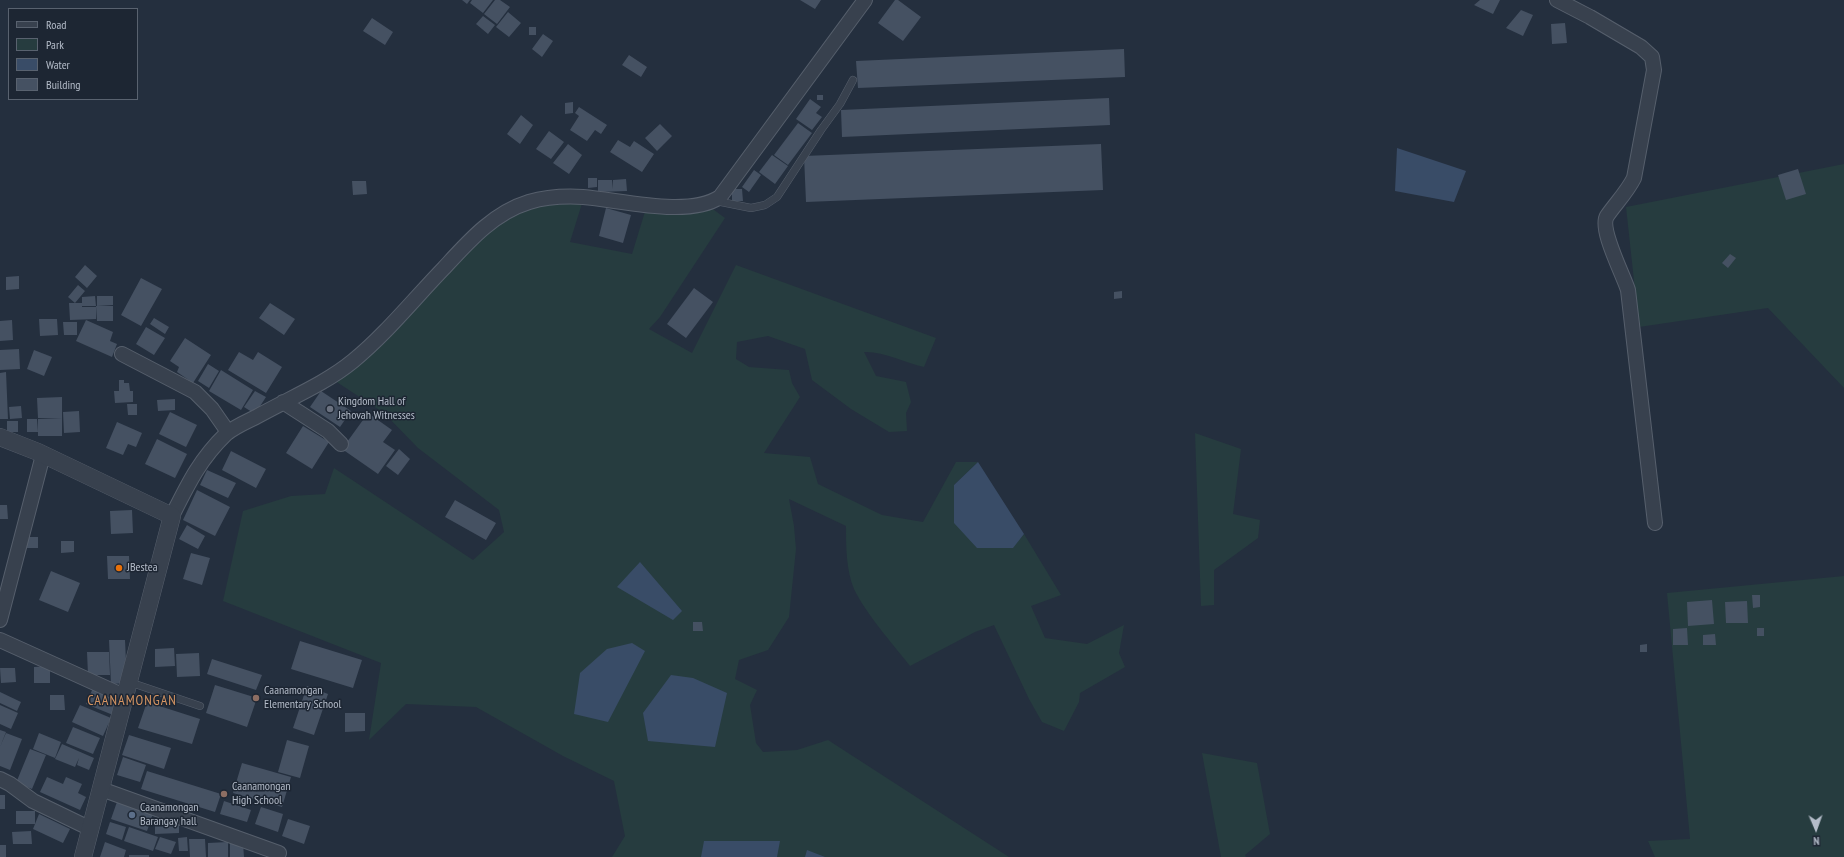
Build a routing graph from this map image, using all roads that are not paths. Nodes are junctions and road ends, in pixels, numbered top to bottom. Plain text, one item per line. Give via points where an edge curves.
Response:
1 (865, 0) edge
2 (1557, 0) edge
3 (853, 80) dead end
4 (714, 201) junction
5 (122, 354) dead end
6 (283, 402) junction
7 (228, 432) junction
8 (0, 437) edge
9 (341, 444) dead end
10 (43, 455) junction
11 (172, 516) junction
12 (1655, 523) dead end
13 (0, 620) edge
14 (0, 640) edge
15 (128, 689) junction
16 (200, 706) dead end
17 (0, 779) edge
18 (101, 789) junction
19 (91, 829) junction
20 (279, 853) dead end
21 (83, 857) edge

1 - 4 street
2 - 12 street via 1641,47 1652,57 1654,70 1634,178 1606,218 1605,227 1628,290
3 - 4 lane via 840,104 777,197 765,205 751,208
4 - 6 street via 685,206 568,196 530,202 511,210 478,232 354,360
5 - 7 street via 195,392 212,409
6 - 7 street
6 - 9 street via 328,431
7 - 11 street via 194,473
8 - 10 street
10 - 11 street
10 - 13 street
11 - 15 street
14 - 15 street
15 - 16 lane
15 - 18 street
17 - 19 street via 33,801
18 - 19 street
18 - 20 street
19 - 21 street

